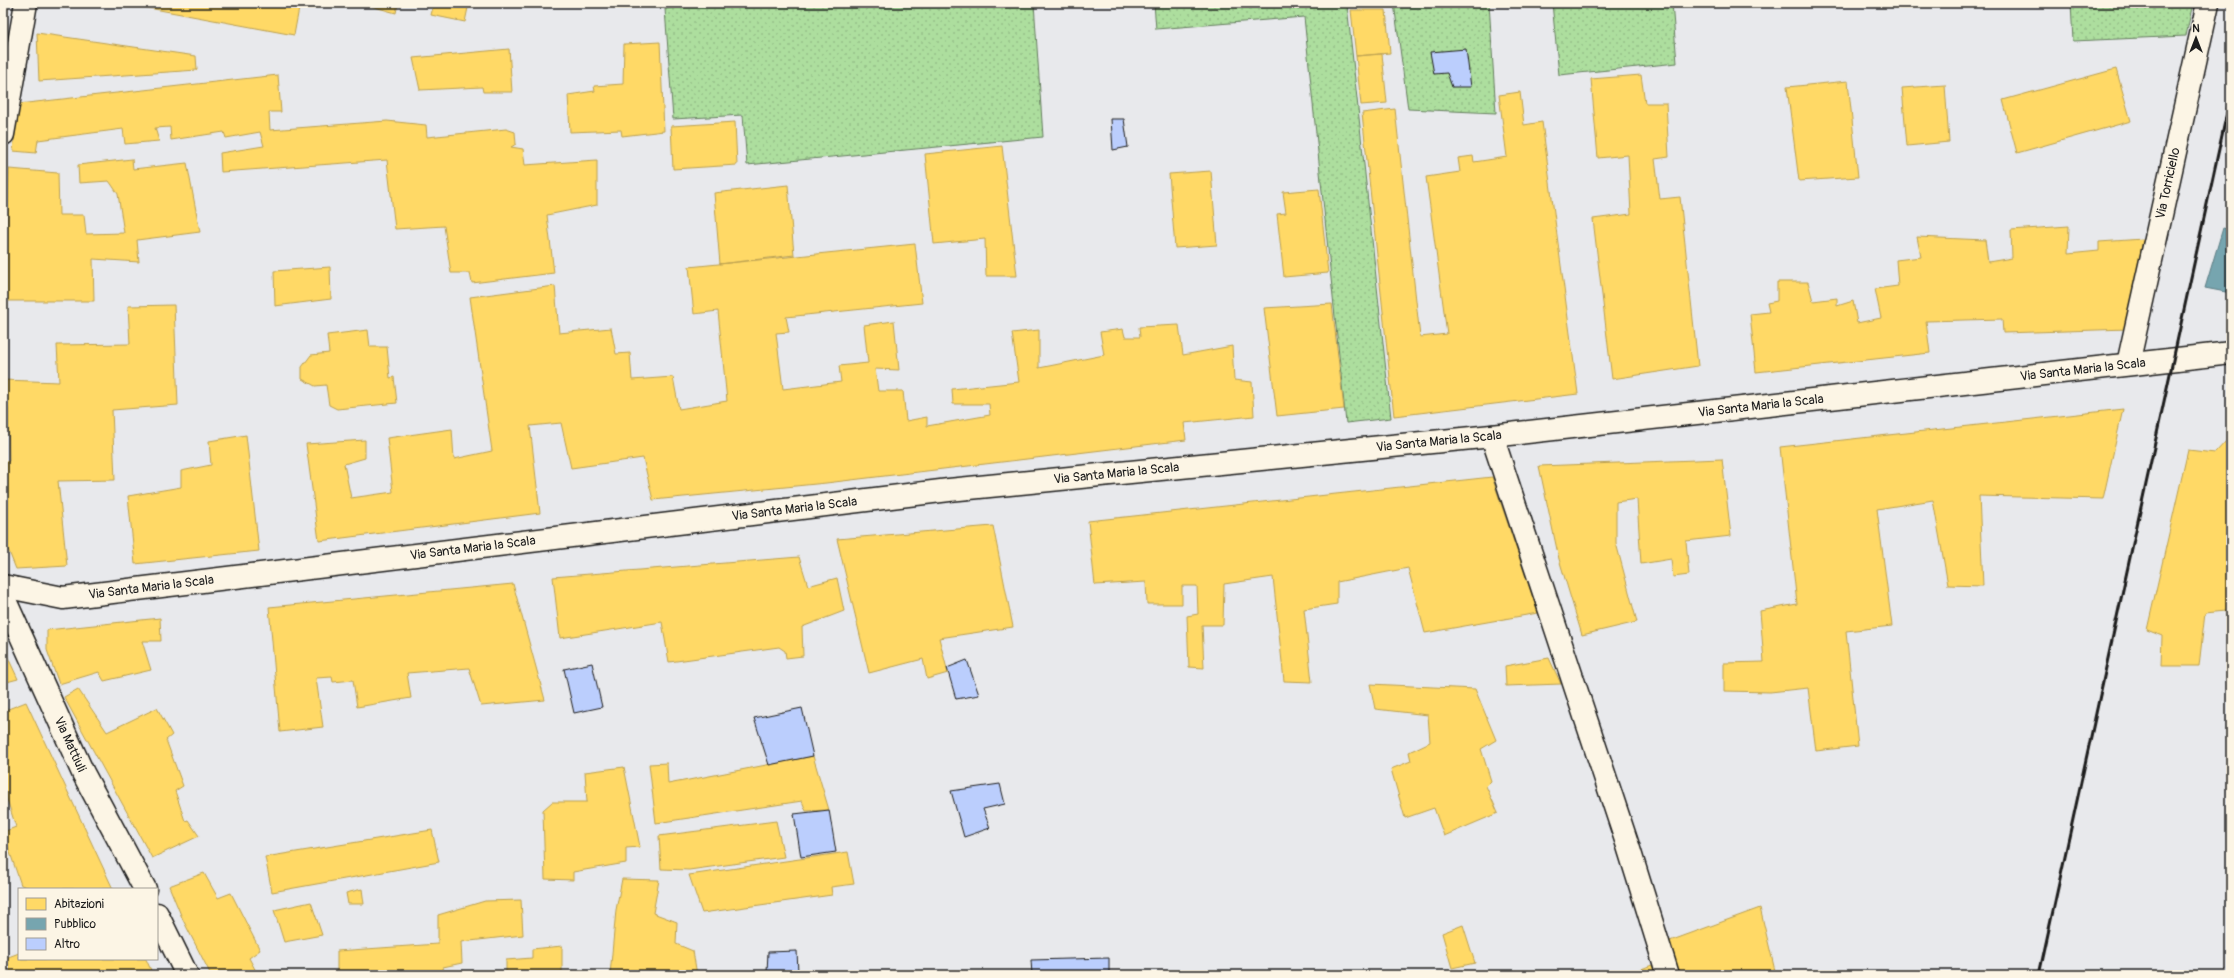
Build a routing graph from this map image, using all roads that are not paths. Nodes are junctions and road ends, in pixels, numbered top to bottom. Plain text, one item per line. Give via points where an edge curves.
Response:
1 (26, 3) edge
2 (2208, 3) edge
3 (3, 134) edge
4 (2231, 353) edge
5 (2128, 364) junction
6 (1492, 436) junction
7 (3, 586) edge
8 (3, 596) edge
9 (143, 888) edge
10 (158, 916) edge
11 (187, 975) edge
12 (1668, 975) edge

1 - 3 street
2 - 5 street, Via Torriciello
4 - 5 street, Via Santa Maria la Scala
5 - 6 street, Via Santa Maria la Scala
6 - 7 street, Via Santa Maria la Scala via 948,490 63,598
6 - 12 street via 1628,846
8 - 9 street, Via Mattiuli via 83,773
10 - 11 street

